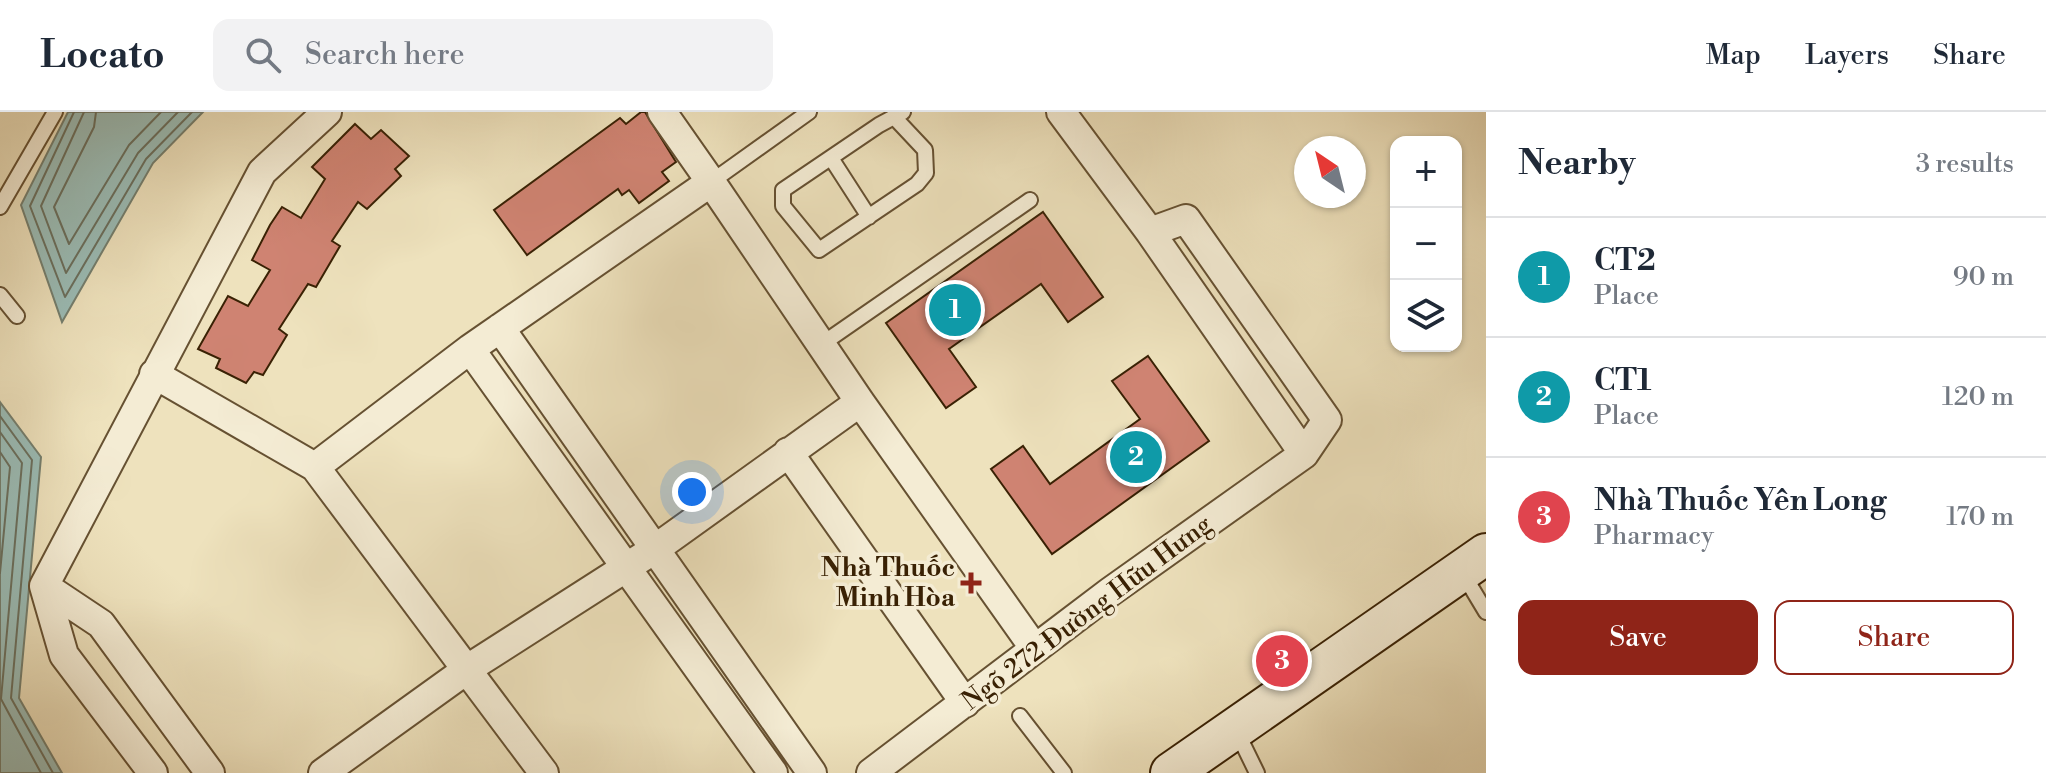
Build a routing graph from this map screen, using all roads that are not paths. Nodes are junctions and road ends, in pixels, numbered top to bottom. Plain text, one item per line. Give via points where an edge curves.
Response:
1 (55, 112) edge
2 (327, 112) edge
3 (662, 112) edge
4 (809, 112) edge
5 (1061, 112) edge
6 (899, 114) edge
7 (831, 158) junction
8 (711, 182) junction
9 (1030, 200) dead end
10 (0, 207) edge
11 (869, 217) junction
12 (1150, 232) junction
13 (0, 295) edge
14 (1226, 306) junction
15 (17, 316) dead end
16 (500, 328) junction
17 (822, 344) junction
18 (470, 349) junction
19 (154, 374) junction
20 (860, 402) junction
21 (788, 452) junction
22 (1304, 454) junction
23 (315, 467) junction
24 (655, 549) junction
25 (1474, 563) edge
26 (627, 568) junction
27 (44, 586) junction
28 (1486, 612) edge
29 (1035, 649) junction
30 (469, 668) junction
31 (965, 703) junction
32 (1020, 716) dead end
33 (1235, 728) junction
34 (153, 773) edge
35 (210, 773) edge
36 (323, 773) edge
37 (544, 773) edge
38 (773, 773) edge
39 (812, 773) edge
40 (871, 773) edge
41 (1064, 773) edge
42 (1171, 773) edge
43 (1257, 773) edge

1 - 10 lane
2 - 19 street via 262,172
3 - 8 street
4 - 8 lane
5 - 12 street
6 - 7 lane
6 - 11 lane via 925,150 926,173
7 - 11 lane
7 - 11 lane via 783,190 783,206 819,250
8 - 16 street
8 - 17 street
9 - 17 lane
12 - 14 street
12 - 14 street via 1186,219
13 - 15 lane
14 - 22 street
14 - 22 street, Ngõ 272 Đường Hữu Hưng via 1327,420
16 - 18 street
16 - 24 street
17 - 20 street
18 - 23 street
18 - 26 street
19 - 23 street
19 - 27 street
20 - 21 street
20 - 29 street
21 - 24 street
21 - 31 street
22 - 29 street, Ngõ 272 Đường Hữu Hưng
23 - 30 street
24 - 26 street
24 - 39 street
25 - 28 lane
25 - 33 main road
26 - 30 street
26 - 38 street
27 - 34 street via 64,655
27 - 35 street via 101,624
29 - 31 street, Ngõ 272 Đường Hữu Hưng
30 - 36 street
30 - 37 street
31 - 40 street, Ngõ 272 Đường Hữu Hưng
32 - 41 lane
33 - 42 main road
33 - 43 lane

